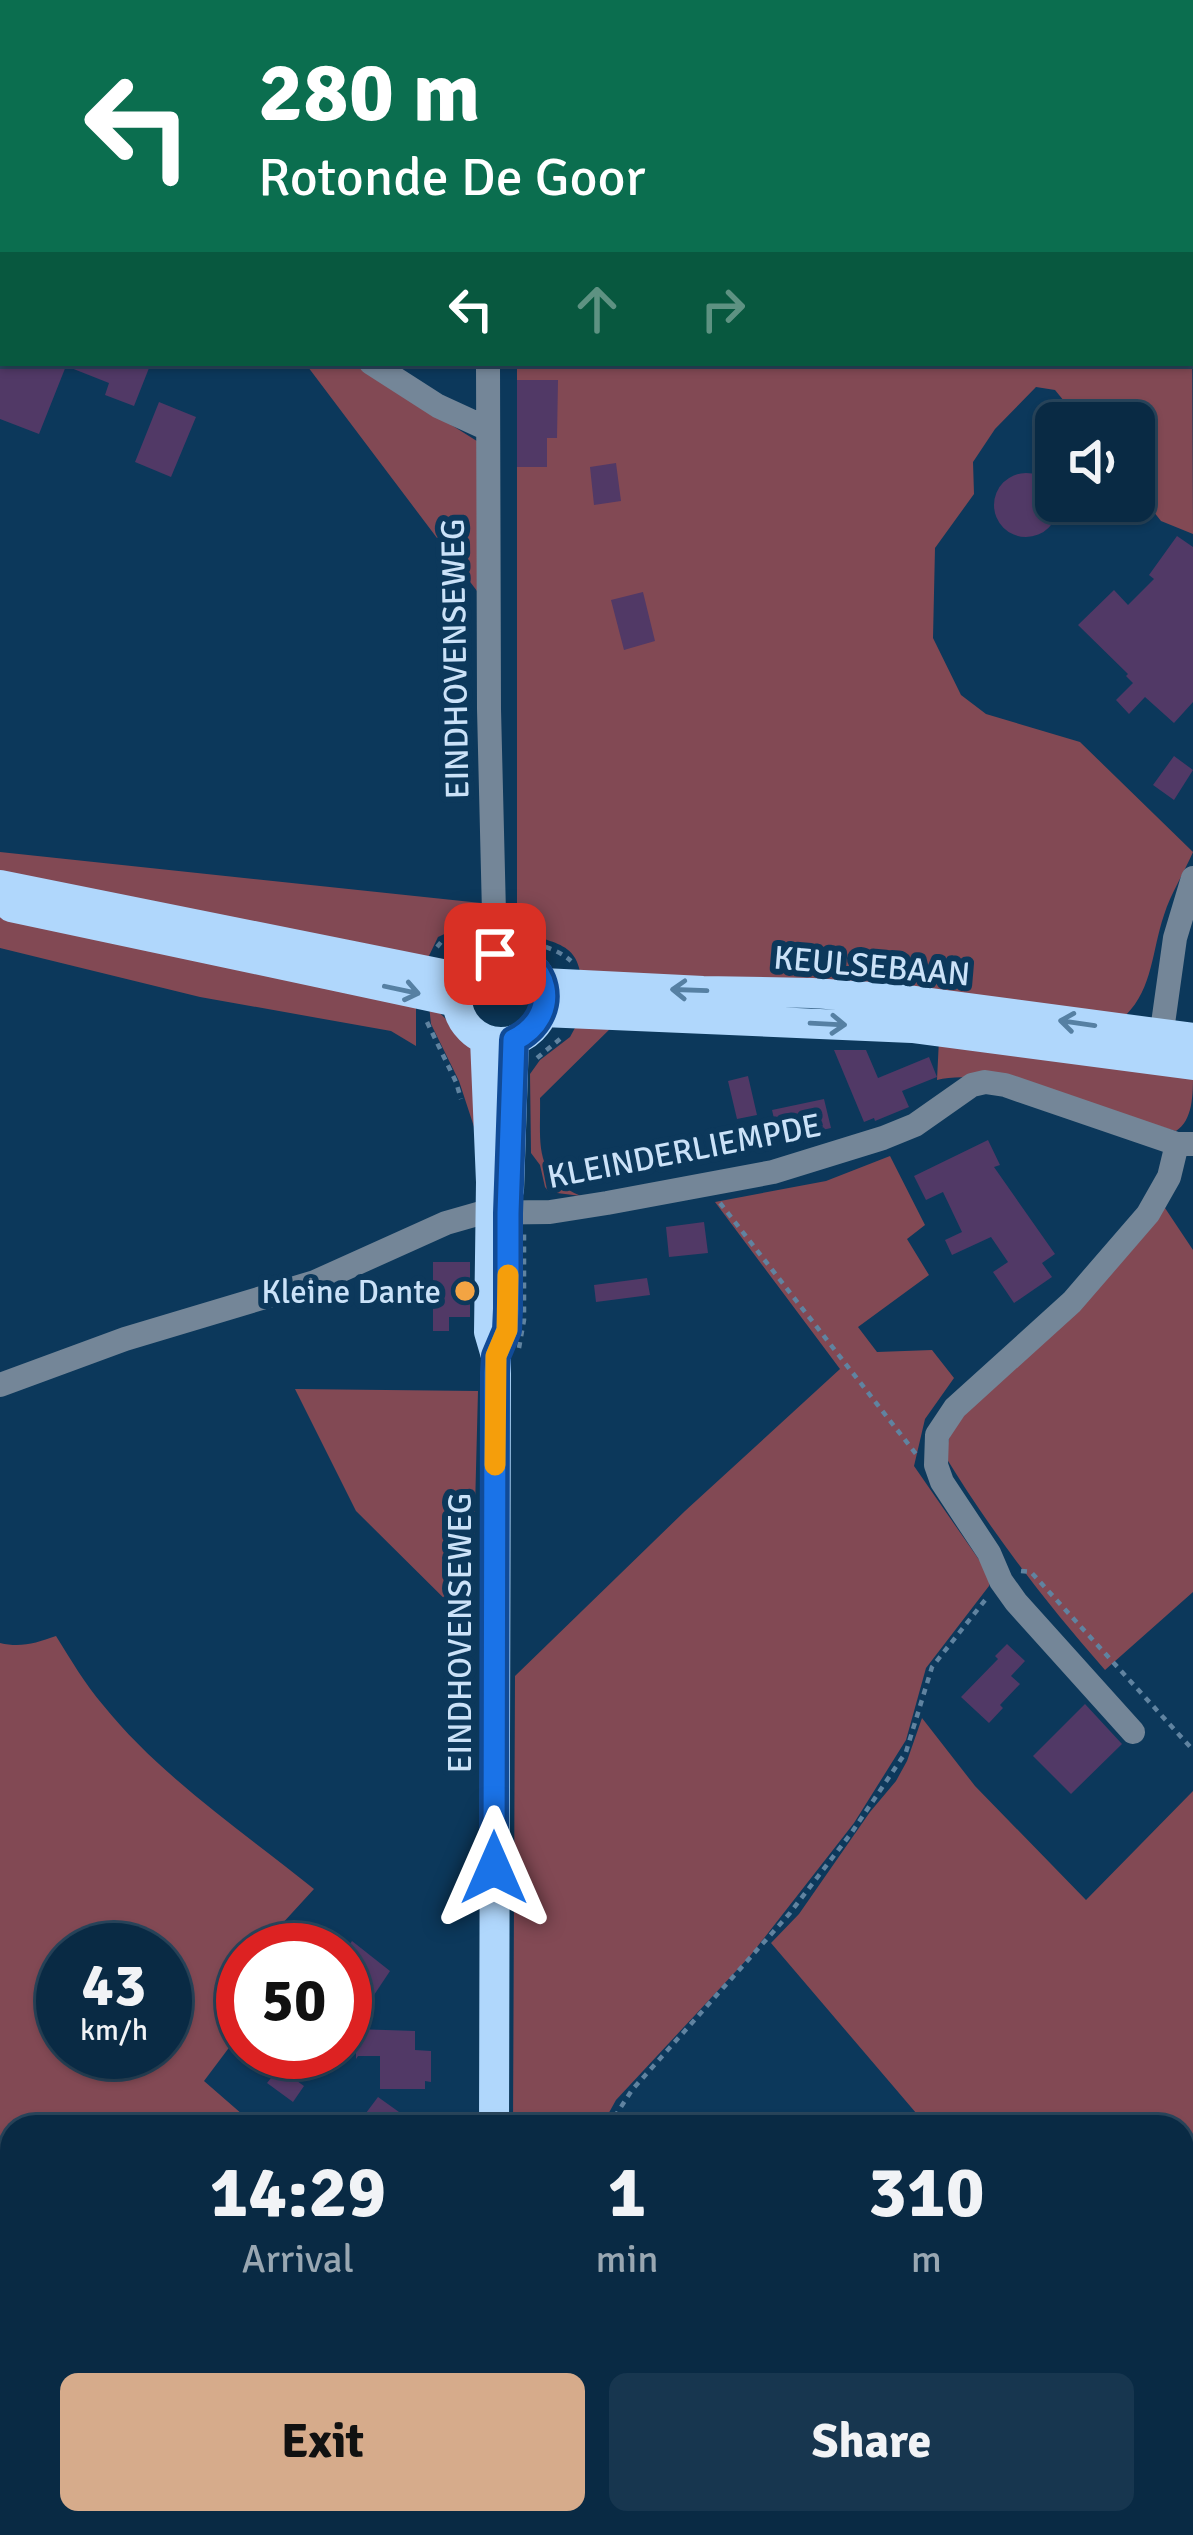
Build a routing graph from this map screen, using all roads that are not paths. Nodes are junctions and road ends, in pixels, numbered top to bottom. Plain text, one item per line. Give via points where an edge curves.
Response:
1 (375, 366) edge
2 (488, 366) edge
3 (488, 430) junction
4 (1192, 883) edge
5 (0, 885) edge
6 (0, 905) edge
7 (495, 954) junction
8 (459, 990) junction
9 (559, 998) junction
10 (1193, 1039) edge
11 (1160, 1047) junction
12 (510, 1048) junction
13 (1193, 1065) edge
14 (1185, 1144) edge
15 (499, 1213) junction
16 (0, 1385) edge
17 (1133, 1732) dead end
18 (494, 2115) edge

1 - 3 street
2 - 3 street, EINDHOVENSEWEG
3 - 7 street, EINDHOVENSEWEG via 489,709 505,915
4 - 11 street via 1175,938
5 - 8 main road via 430,971
6 -> 8 main road
7 - 8 main road via 474,963
7 - 9 main road via 528,963
8 - 12 main road via 467,1025
9 - 11 main road, KEULSEBAAN
9 - 12 main road
10 - 11 main road, KEULSEBAAN
11 - 13 main road, KEULSEBAAN
12 - 15 main road, EINDHOVENSEWEG
14 - 15 street, KLEINDERLIEMPDE via 985,1082 915,1125 773,1172 550,1212
14 - 17 street, KLEINDERLIEMPDE via 1148,1214 1059,1316 955,1408 938,1435 942,1482 1016,1602
15 - 16 street, KLEINDERLIEMPDE via 446,1223 315,1282
15 - 18 main road, EINDHOVENSEWEG via 507,1330 496,1356

